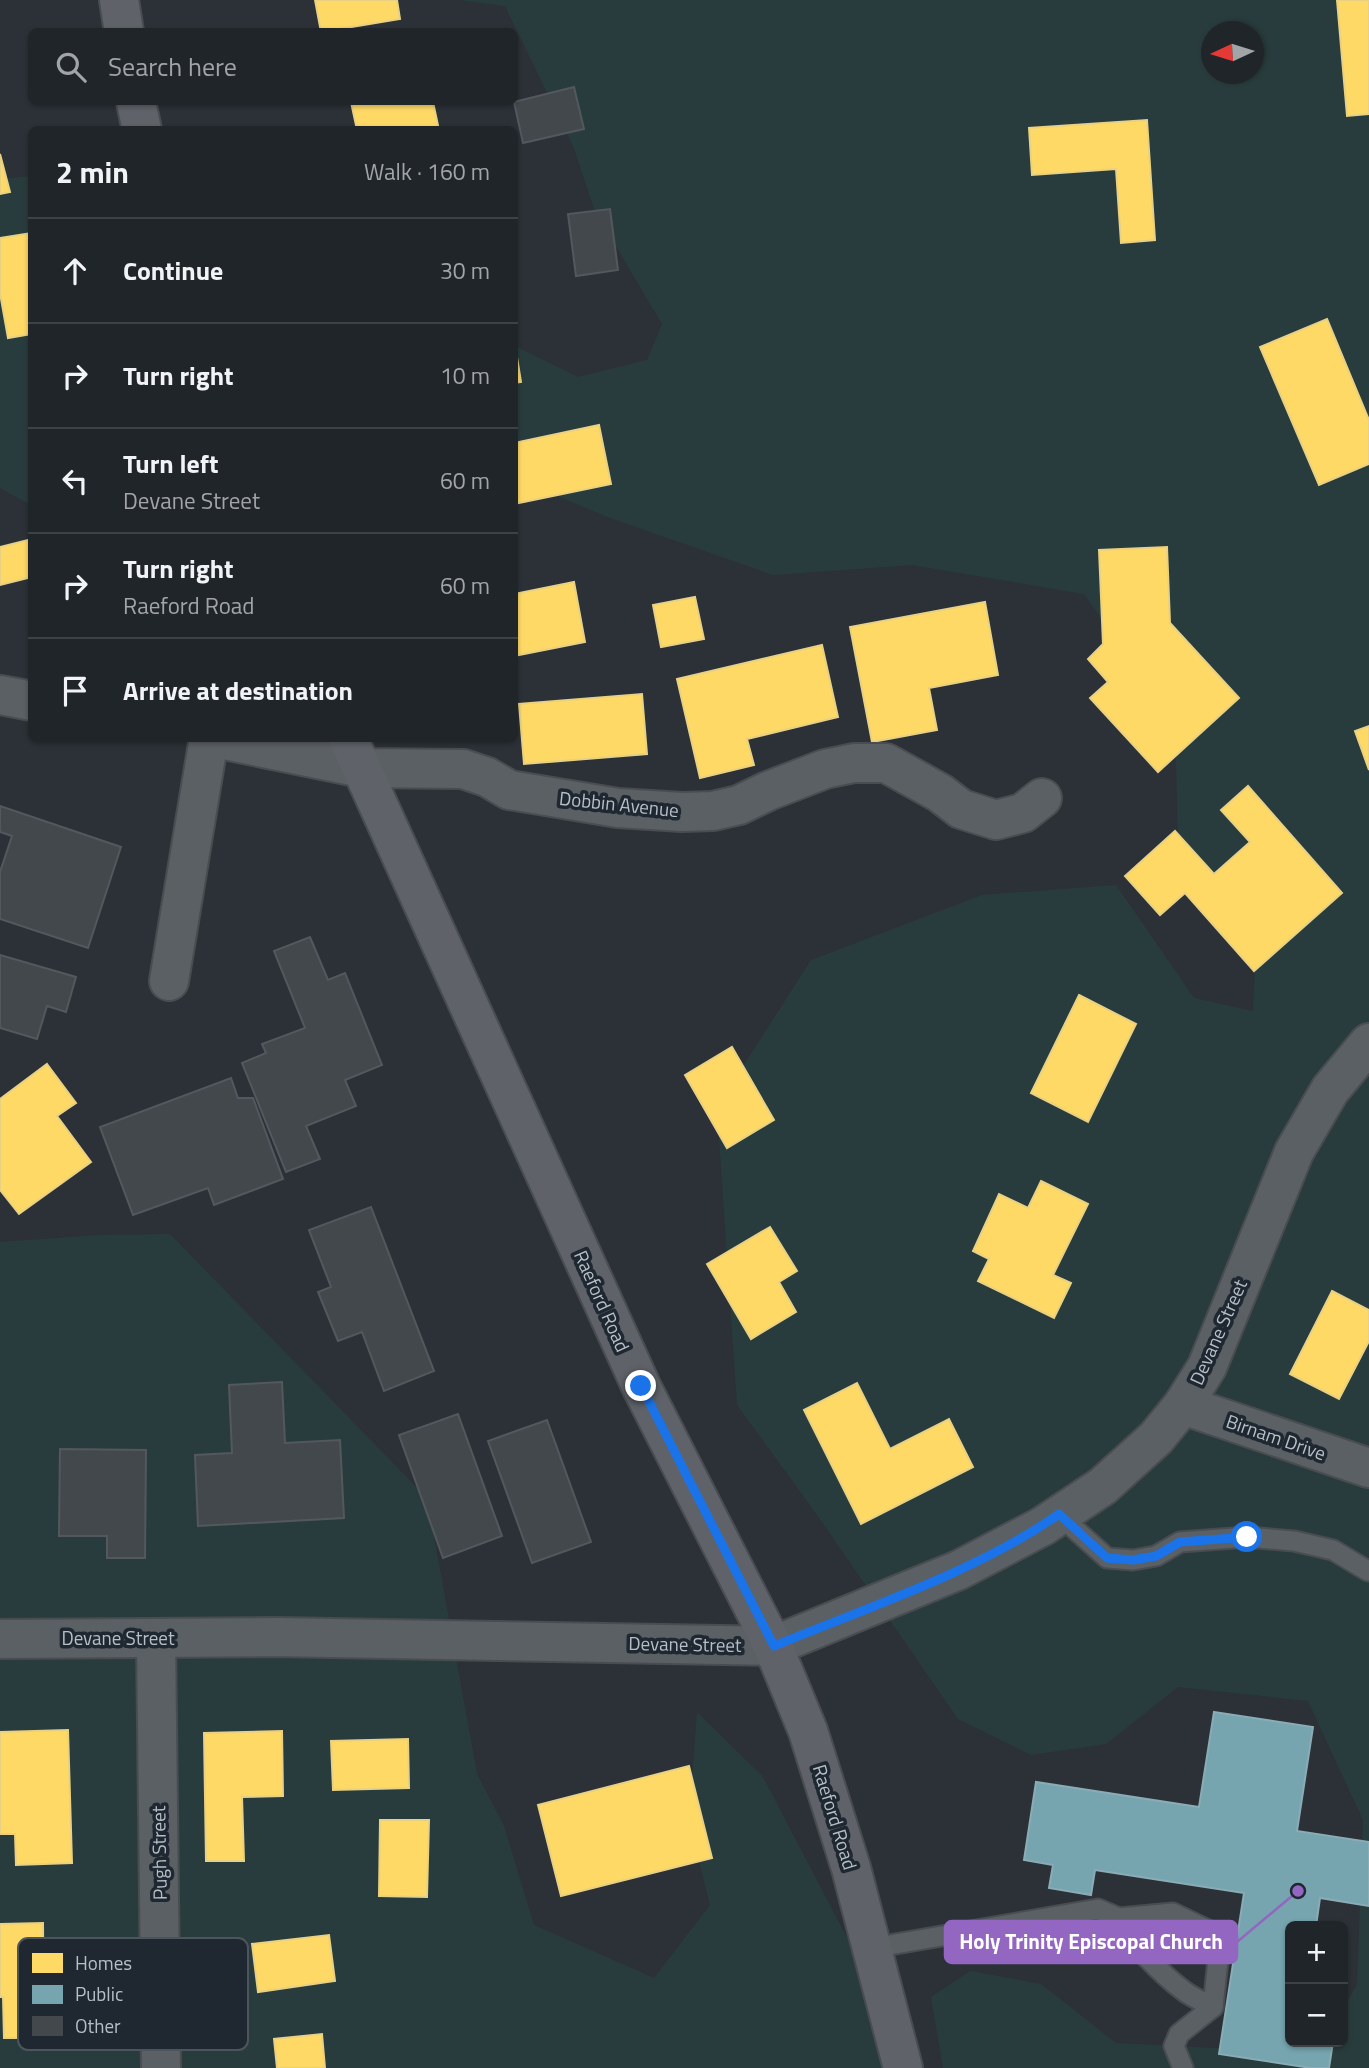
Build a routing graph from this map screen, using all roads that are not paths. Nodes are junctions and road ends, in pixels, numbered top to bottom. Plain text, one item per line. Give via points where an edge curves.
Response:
1 (119, 0) edge
2 (123, 28) edge
3 (137, 105) edge
4 (141, 126) edge
5 (0, 695) edge
6 (28, 700) edge
7 (208, 742) edge
8 (252, 742) edge
9 (354, 753) edge
10 (1042, 798) dead end
11 (169, 981) dead end
12 (1369, 1043) edge
13 (1183, 1405) junction
14 (1369, 1468) edge
15 (1059, 1514) junction
16 (1368, 1571) edge
17 (156, 1638) junction
18 (0, 1639) edge
19 (774, 1646) junction
20 (1119, 1917) junction
21 (159, 1938) edge
22 (872, 1948) junction
23 (1213, 2007) junction
24 (161, 2050) edge
25 (161, 2068) edge
26 (903, 2068) edge
27 (1183, 2068) edge

1 - 2 main road
3 - 4 main road
5 - 6 street
7 - 11 street
8 - 9 street, Dobbin Avenue
9 - 10 street, Dobbin Avenue via 463,769 509,790 618,808 713,811 739,806 825,769 854,763 886,763 961,808 996,820 1023,813
9 - 19 main road, Raeford Road via 641,1386
12 - 13 street, Devane Street via 1330,1090 1294,1152 1207,1367
13 - 14 street, Birnam Drive
13 - 15 street, Devane Street via 1156,1438 1103,1486
15 - 16 lane via 1107,1558 1133,1560 1156,1556 1180,1542 1247,1537 1333,1550
15 - 19 street, Devane Street via 959,1570
17 - 18 street, Devane Street
17 - 19 street, Devane Street
17 - 21 street, Pugh Street
19 - 22 main road, Raeford Road via 808,1731
20 - 22 lane via 1098,1909
20 - 23 lane via 1153,1963 1185,1992
20 - 23 lane via 1172,1913 1208,1930 1218,1960
22 - 26 main road, Raeford Road
23 - 27 lane via 1179,2034 1174,2046
24 - 25 street, Pugh Street

